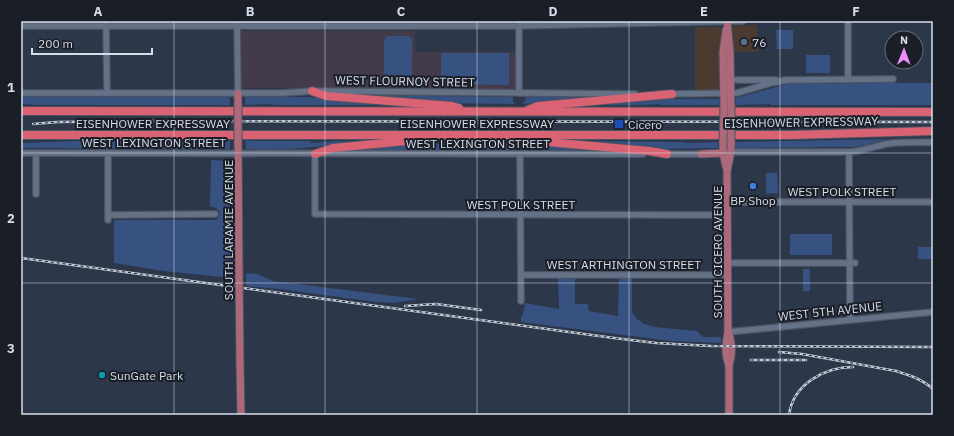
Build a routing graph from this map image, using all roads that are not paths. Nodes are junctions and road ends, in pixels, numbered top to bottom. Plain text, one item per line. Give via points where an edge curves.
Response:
1 (727, 21) edge
2 (743, 21) edge
3 (848, 21) edge
4 (106, 24) edge
5 (237, 24) edge
6 (312, 24) edge
7 (519, 24) edge
8 (21, 26) edge
9 (893, 79) dead end
10 (727, 80) junction
11 (788, 80) junction
12 (848, 80) junction
13 (312, 91) junction
14 (21, 93) edge
15 (107, 93) junction
16 (238, 93) junction
17 (519, 93) junction
18 (672, 94) junction
19 (727, 94) junction
20 (21, 111) edge
21 (471, 112) junction
22 (525, 112) junction
23 (933, 112) edge
24 (933, 132) edge
25 (21, 135) edge
26 (421, 135) junction
27 (517, 135) junction
28 (727, 142) junction
29 (933, 142) edge
30 (731, 152) junction
31 (849, 152) junction
32 (21, 153) edge
33 (36, 153) junction
34 (108, 153) junction
35 (723, 153) junction
36 (239, 154) junction
37 (315, 154) junction
38 (520, 154) junction
39 (667, 154) junction
40 (701, 154) joint
41 (727, 171) junction
42 (36, 194) dead end
43 (727, 202) junction
44 (849, 202) junction
45 (933, 202) edge
46 (215, 214) dead end
47 (520, 215) junction
48 (728, 215) junction
49 (728, 263) junction
50 (852, 263) junction
51 (521, 275) junction
52 (728, 275) junction
53 (521, 301) dead end
54 (933, 312) edge
55 (850, 320) junction
56 (728, 332) junction
57 (241, 415) edge
58 (729, 415) edge

1 - 2 street
1 - 7 street
1 - 10 main road, SOUTH CICERO AVENUE via 722,52
3 - 12 street
4 - 5 street
4 - 8 street
4 - 15 street
5 - 6 street
5 - 16 street, SOUTH LARAMIE AVENUE
6 - 7 street
7 - 17 street
9 - 12 street, WEST FLOURNOY STREET
10 - 11 street, WEST FLOURNOY STREET
10 - 19 main road, SOUTH CICERO AVENUE
11 - 12 street, WEST FLOURNOY STREET
11 - 19 street, WEST FLOURNOY STREET
13 - 16 street, WEST FLOURNOY STREET
13 - 17 street, WEST FLOURNOY STREET
13 - 21 highway via 326,96 452,106
14 - 15 street, WEST FLOURNOY STREET
15 - 16 street, WEST FLOURNOY STREET
16 - 36 main road, SOUTH LARAMIE AVENUE, bridge
17 - 18 street, WEST FLOURNOY STREET
18 - 19 street, WEST FLOURNOY STREET
18 - 22 highway via 538,106
19 - 28 main road, SOUTH CICERO AVENUE, bridge
20 - 21 highway, EISENHOWER EXPRESSWAY
21 - 22 highway, EISENHOWER EXPRESSWAY
22 - 23 highway, EISENHOWER EXPRESSWAY
24 - 27 highway, EISENHOWER EXPRESSWAY
25 - 26 highway, EISENHOWER EXPRESSWAY
26 - 27 highway, EISENHOWER EXPRESSWAY
26 - 37 highway via 406,141 333,148
27 - 39 highway via 536,141
28 - 30 main road, SOUTH CICERO AVENUE
28 - 35 main road, SOUTH CICERO AVENUE
29 - 31 street, WEST LEXINGTON STREET via 885,144
30 - 31 street, WEST LEXINGTON STREET
30 - 35 street, WEST LEXINGTON STREET
30 - 41 main road, SOUTH CICERO AVENUE
31 - 44 street
32 - 33 street, WEST LEXINGTON STREET
33 - 34 street, WEST LEXINGTON STREET
33 - 42 street
34 - 36 street, WEST LEXINGTON STREET
34 - 46 street via 108,217
35 - 40 main road, WEST LEXINGTON STREET
35 - 41 main road, SOUTH CICERO AVENUE
36 - 37 street, WEST LEXINGTON STREET
36 - 57 main road, SOUTH LARAMIE AVENUE, bridge
37 - 38 street, WEST LEXINGTON STREET
37 - 47 street, WEST POLK STREET via 315,214
38 - 39 street, WEST LEXINGTON STREET
38 - 47 street
39 - 40 street, WEST LEXINGTON STREET
41 - 43 main road, SOUTH CICERO AVENUE
43 - 44 street, WEST POLK STREET
43 - 48 main road, SOUTH CICERO AVENUE
44 - 45 street, WEST POLK STREET
44 - 50 street
47 - 48 street, WEST POLK STREET
47 - 51 street
48 - 49 main road, SOUTH CICERO AVENUE
49 - 50 street
49 - 52 main road, SOUTH CICERO AVENUE
50 - 55 street
51 - 52 street, WEST ARTHINGTON STREET
51 - 53 street
52 - 56 main road, SOUTH CICERO AVENUE
54 - 55 street, WEST 5TH AVENUE
55 - 56 street, WEST 5TH AVENUE
56 - 58 main road, SOUTH CICERO AVENUE via 732,343 732,359 729,365

